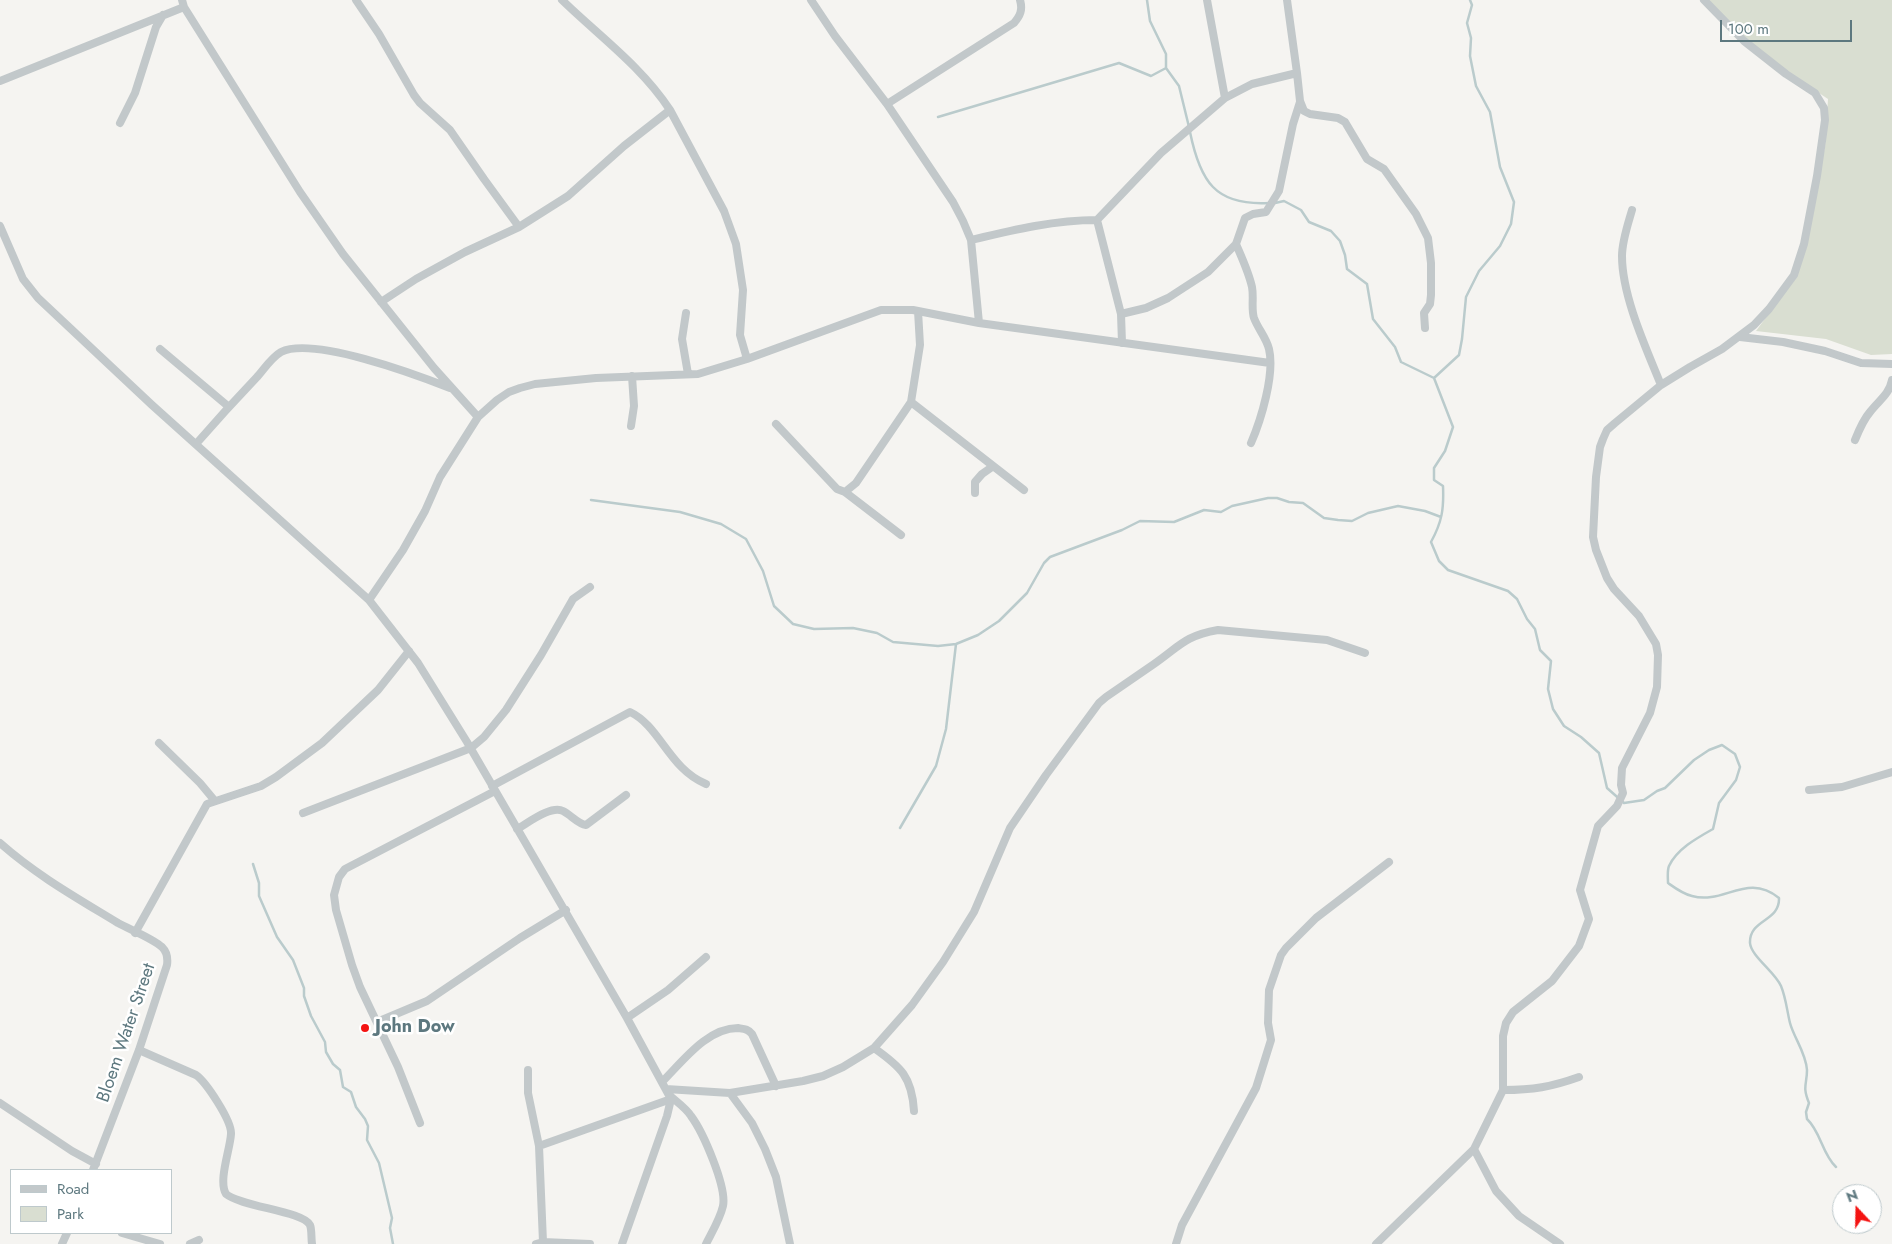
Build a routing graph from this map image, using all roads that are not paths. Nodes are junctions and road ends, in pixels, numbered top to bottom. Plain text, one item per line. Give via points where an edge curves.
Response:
1 (356, 0) edge
2 (562, 0) edge
3 (811, 0) edge
4 (1020, 0) edge
5 (1207, 0) edge
6 (1287, 0) edge
7 (1704, 0) edge
8 (183, 4) edge
9 (163, 15) junction
10 (1297, 73) junction
11 (0, 81) edge
12 (1225, 98) junction
13 (1300, 100) junction
14 (887, 104) junction
15 (670, 110) junction
16 (120, 123) dead end
17 (1632, 210) dead end
18 (1097, 220) junction
19 (0, 226) edge
20 (520, 226) junction
21 (971, 240) junction
22 (1236, 244) junction
23 (381, 302) junction
24 (918, 312) junction
25 (686, 313) dead end
26 (1121, 314) junction
27 (979, 322) junction
28 (1425, 328) dead end
29 (1740, 337) junction
30 (1122, 343) junction
31 (160, 350) dead end
32 (747, 359) junction
33 (1270, 363) junction
34 (1892, 364) edge
35 (688, 374) junction
36 (632, 376) junction
37 (1892, 380) edge
38 (1661, 385) junction
39 (452, 388) junction
40 (911, 402) junction
41 (229, 407) junction
42 (478, 418) junction
43 (776, 424) dead end
44 (631, 426) dead end
45 (1855, 440) dead end
46 (1251, 443) dead end
47 (196, 444) junction
48 (992, 467) junction
49 (1024, 490) dead end
50 (845, 492) junction
51 (975, 494) dead end
52 (902, 535) dead end
53 (590, 587) dead end
54 (369, 600) junction
55 (409, 651) junction
56 (1365, 654) dead end
57 (159, 743) dead end
58 (470, 748) junction
59 (1892, 772) edge
60 (706, 784) dead end
61 (493, 788) junction
62 (1809, 790) dead end
63 (626, 795) dead end
64 (215, 800) junction
65 (303, 813) dead end
66 (517, 830) junction
67 (0, 843) edge
68 (1389, 862) dead end
69 (566, 910) junction
70 (135, 933) junction
71 (706, 958) dead end
72 (627, 1018) junction
73 (377, 1022) junction
74 (874, 1048) junction
75 (139, 1050) junction
76 (528, 1070) dead end
77 (1579, 1077) dead end
78 (776, 1086) junction
79 (1503, 1090) junction
80 (667, 1091) junction
81 (730, 1094) junction
82 (0, 1103) edge
83 (914, 1111) dead end
84 (420, 1122) dead end
85 (539, 1146) junction
86 (1474, 1149) junction
87 (95, 1167) edge
88 (125, 1234) edge
89 (198, 1240) dead end
90 (540, 1243) edge
91 (160, 1244) edge
92 (190, 1244) edge
93 (312, 1244) edge
94 (590, 1244) edge
95 (622, 1244) edge
96 (706, 1244) edge
97 (790, 1244) edge
98 (1176, 1244) edge
99 (1376, 1244) edge
100 (1560, 1244) edge

1 - 20 street via 414,96 450,130
2 - 15 street via 638,69
3 - 14 street
4 - 14 street via 1022,10 1014,24
5 - 12 street
6 - 10 street
7 - 29 street via 1744,41 1815,93 1826,113 1800,261 1769,309
8 - 9 street
8 - 23 street via 316,216
9 - 11 street
9 - 16 street via 156,27 135,93
10 - 12 street via 1252,84
10 - 13 street
12 - 18 street via 1160,154
13 - 22 street via 1279,191 1266,212 1246,218
13 - 28 street via 1307,114 1345,122 1367,159 1384,169 1424,227 1432,284 1430,304 1424,313
14 - 21 street via 953,202
15 - 20 street via 568,196
15 - 32 street via 724,211 736,244 743,290 740,335
17 - 38 street via 1622,254 1624,272 1638,328
18 - 21 street via 1044,223
18 - 26 street
19 - 47 street via 23,279 38,298
20 - 23 street via 465,252
21 - 27 street
22 - 26 street via 1208,272 1180,292 1154,305
22 - 33 street via 1250,277 1254,318 1269,349
23 - 39 street
24 - 27 street
24 - 32 street via 881,310
24 - 40 street via 920,345
25 - 35 street via 682,340
26 - 30 street
27 - 30 street
29 - 34 street via 1825,351 1861,363
29 - 38 street
30 - 33 street
31 - 41 street
32 - 35 street via 710,372
33 - 46 street via 1258,427
35 - 36 street
36 - 42 street via 520,388 497,400
36 - 44 street via 634,406
37 - 45 street via 1888,393 1869,412
38 - 79 street via 1607,430 1598,460 1593,537 1607,578 1640,616 1656,644 1657,687 1650,713 1622,768 1623,793 1617,806 1598,826 1581,885 1589,919 1578,946 1552,981 1513,1012 1506,1024
39 - 41 street via 370,361 306,348 281,352
39 - 42 street
40 - 48 street
40 - 50 street via 856,483
41 - 47 street
42 - 54 street via 440,477 403,550
43 - 50 street via 837,488
47 - 54 street
48 - 49 street
48 - 51 street via 975,482
50 - 52 street
53 - 58 street via 573,599 506,710 484,737
54 - 55 street
55 - 58 street
55 - 64 street via 378,690 328,739 276,778
56 - 74 street via 1327,640 1218,630 1202,633 1179,644 1106,697 1010,828 974,912 944,962 912,1006
57 - 64 street
58 - 61 street
58 - 65 street
59 - 62 street via 1842,787
60 - 61 street via 683,769 645,722 630,712
61 - 66 street
61 - 73 street via 367,856 345,869 339,877 334,895 336,910 360,987
63 - 66 street via 586,825 556,809
64 - 70 street via 205,808
66 - 69 street
67 - 70 street, Bloem Water Street via 65,891
68 - 98 street via 1316,918 1281,955 1267,1003 1271,1040 1256,1088 1182,1225
69 - 72 street
69 - 73 street via 427,1001
70 - 75 street, Bloem Water Street via 161,946 168,961
71 - 72 street
72 - 80 street
73 - 84 street
74 - 78 street via 823,1076
74 - 83 street via 889,1058 910,1082
75 - 87 street, Bloem Water Street
75 - 93 street via 198,1076 217,1103 231,1130 223,1184 226,1194 259,1208 304,1219 310,1225
76 - 85 street via 528,1093
77 - 79 street via 1532,1090
78 - 80 street via 752,1034 746,1029 736,1028 706,1038
78 - 81 street
79 - 86 street
80 - 81 street
80 - 85 street
80 - 95 street via 667,1116
80 - 96 street via 695,1121 723,1190 724,1204
81 - 97 street via 752,1123 776,1177
82 - 87 street
85 - 90 street
86 - 99 street
86 - 100 street via 1496,1191 1519,1216
88 - 91 street
89 - 92 street
90 - 94 street

